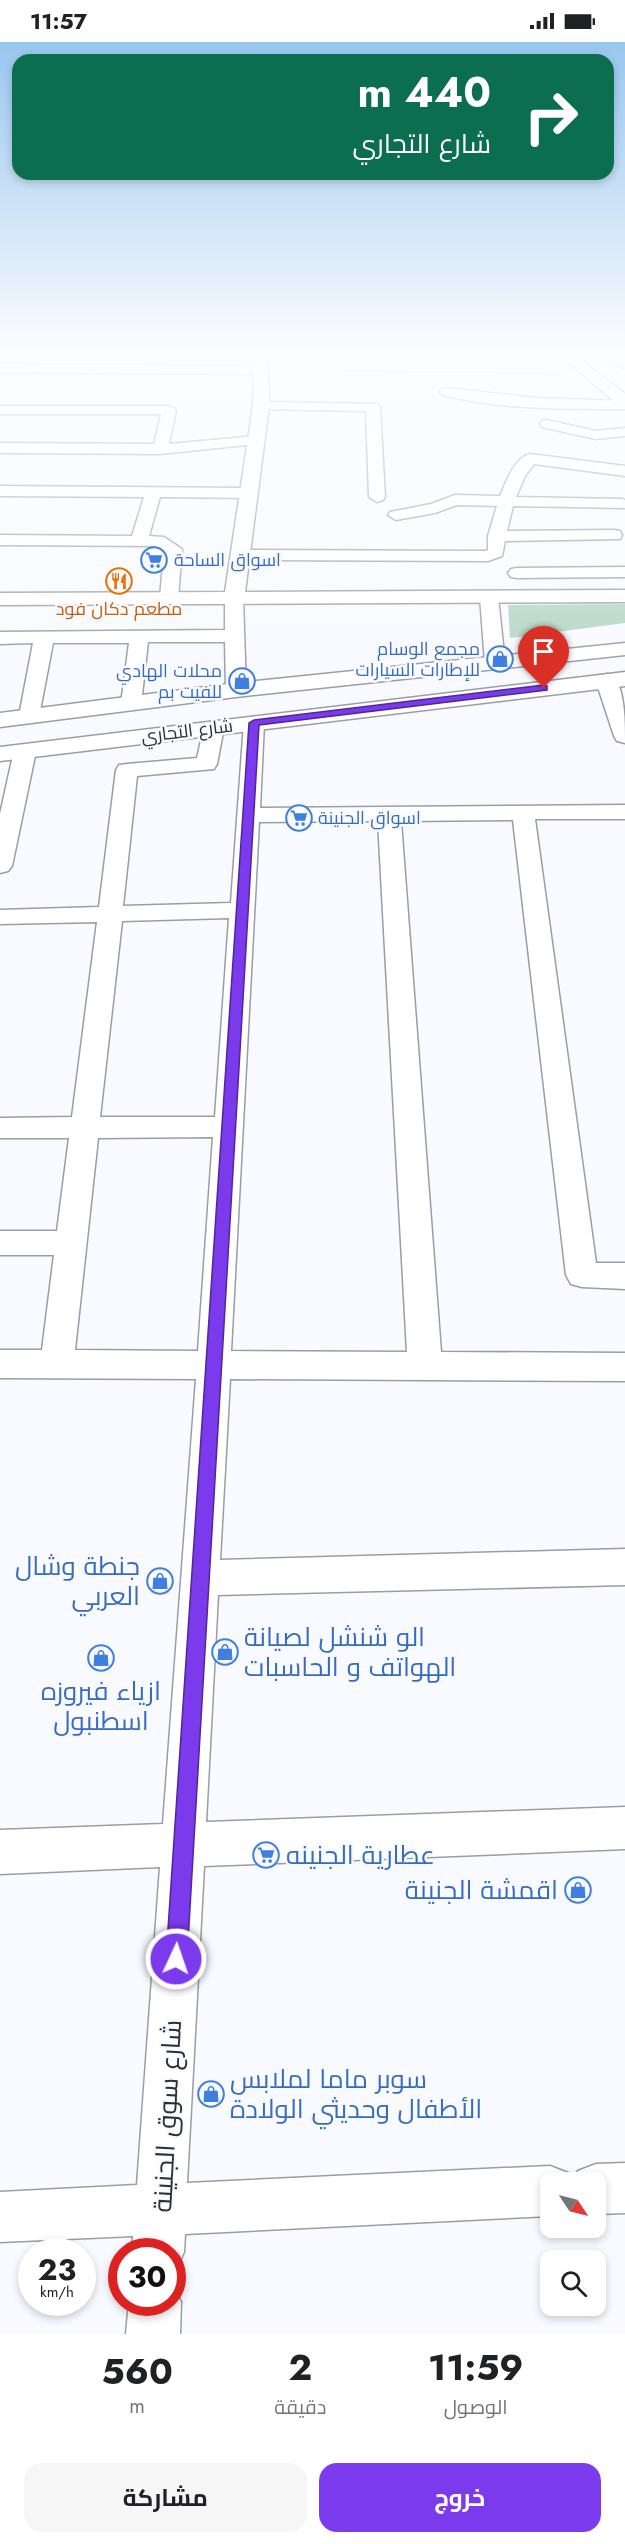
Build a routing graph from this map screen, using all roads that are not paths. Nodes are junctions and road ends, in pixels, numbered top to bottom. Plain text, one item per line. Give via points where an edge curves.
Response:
1 (253, 461) edge
2 (375, 461) edge
3 (529, 461) edge
4 (556, 461) edge
5 (625, 471) edge
6 (0, 491) edge
7 (154, 491) junction
8 (248, 493) junction
9 (377, 497) dead end
10 (506, 501) junction
11 (621, 504) dead end
12 (396, 515) dead end
13 (614, 535) dead end
14 (496, 536) junction
15 (0, 540) edge
16 (139, 540) junction
17 (240, 555) junction
18 (625, 572) edge
19 (517, 573) dead end
20 (625, 596) edge
21 (489, 597) junction
22 (0, 598) edge
23 (169, 598) junction
24 (234, 598) junction
25 (235, 636) junction
26 (139, 637) junction
27 (0, 638) edge
28 (44, 638) junction
29 (625, 649) edge
30 (495, 663) junction
31 (616, 680) edge
32 (236, 690) junction
33 (131, 704) junction
34 (29, 716) junction
35 (0, 720) edge
36 (254, 723) junction
37 (214, 727) junction
38 (625, 736) edge
39 (25, 751) junction
40 (0, 754) edge
41 (625, 812) edge
42 (523, 813) junction
43 (389, 814) junction
44 (248, 815) junction
45 (0, 866) edge
46 (242, 910) junction
47 (110, 914) junction
48 (0, 917) edge
49 (229, 1126) junction
50 (0, 1128) edge
51 (84, 1128) junction
52 (71, 1243) junction
53 (0, 1244) edge
54 (625, 1276) edge
55 (0, 1364) edge
56 (57, 1364) junction
57 (214, 1365) junction
58 (425, 1366) junction
59 (625, 1366) edge
60 (625, 1567) edge
61 (200, 1578) junction
62 (625, 1828) edge
63 (183, 1845) junction
64 (0, 1852) edge
65 (625, 2188) edge
66 (606, 2189) edge
67 (540, 2192) edge
68 (0, 2217) edge
69 (160, 2230) edge
70 (154, 2316) edge
71 (153, 2334) edge

1 - 8 street
2 - 9 street
3 - 10 street
4 - 5 street
6 - 7 street
7 - 8 street
7 - 16 street
8 - 17 street
10 - 11 street
10 - 12 street via 455,500
10 - 14 street
13 - 14 street
14 - 17 street via 496,552 488,556
15 - 16 street
16 - 23 street via 158,541 172,549
17 - 24 street
18 - 19 street
20 - 21 street
21 - 24 street
21 - 30 street
22 - 23 street
23 - 24 street
24 - 25 street
25 - 26 street
25 - 32 street
26 - 28 street
26 - 33 street
27 - 28 street
28 - 34 street
29 - 30 street, شارع التجاري
30 - 32 street, شارع التجاري
31 - 36 street, شارع التجاري
31 - 38 street
32 - 33 street, شارع التجاري
33 - 34 street, شارع التجاري
34 - 35 street, شارع التجاري
36 - 37 street, شارع التجاري
36 - 44 street, شارع سوق الجنينة
37 - 39 street, شارع التجاري
37 - 47 street via 206,764 127,770
39 - 40 street, شارع التجاري
39 - 45 street
41 - 42 street
42 - 43 street
42 - 54 street via 582,1275
43 - 44 street
43 - 58 street
44 - 46 street, شارع سوق الجنينة
46 - 47 street
46 - 49 street, شارع سوق الجنينة
47 - 48 street
47 - 51 street
49 - 51 street
49 - 57 street, شارع سوق الجنينة
50 - 51 street
51 - 52 street
52 - 53 street
52 - 56 street
55 - 56 street
56 - 57 street
57 - 58 street
57 - 61 street, شارع سوق الجنينة
58 - 59 street
60 - 61 street
61 - 63 street, شارع سوق الجنينة
62 - 63 street
63 - 64 street
63 - 69 street, شارع سوق الجنينة
65 - 66 street
67 - 69 street
68 - 69 street
70 - 71 street

